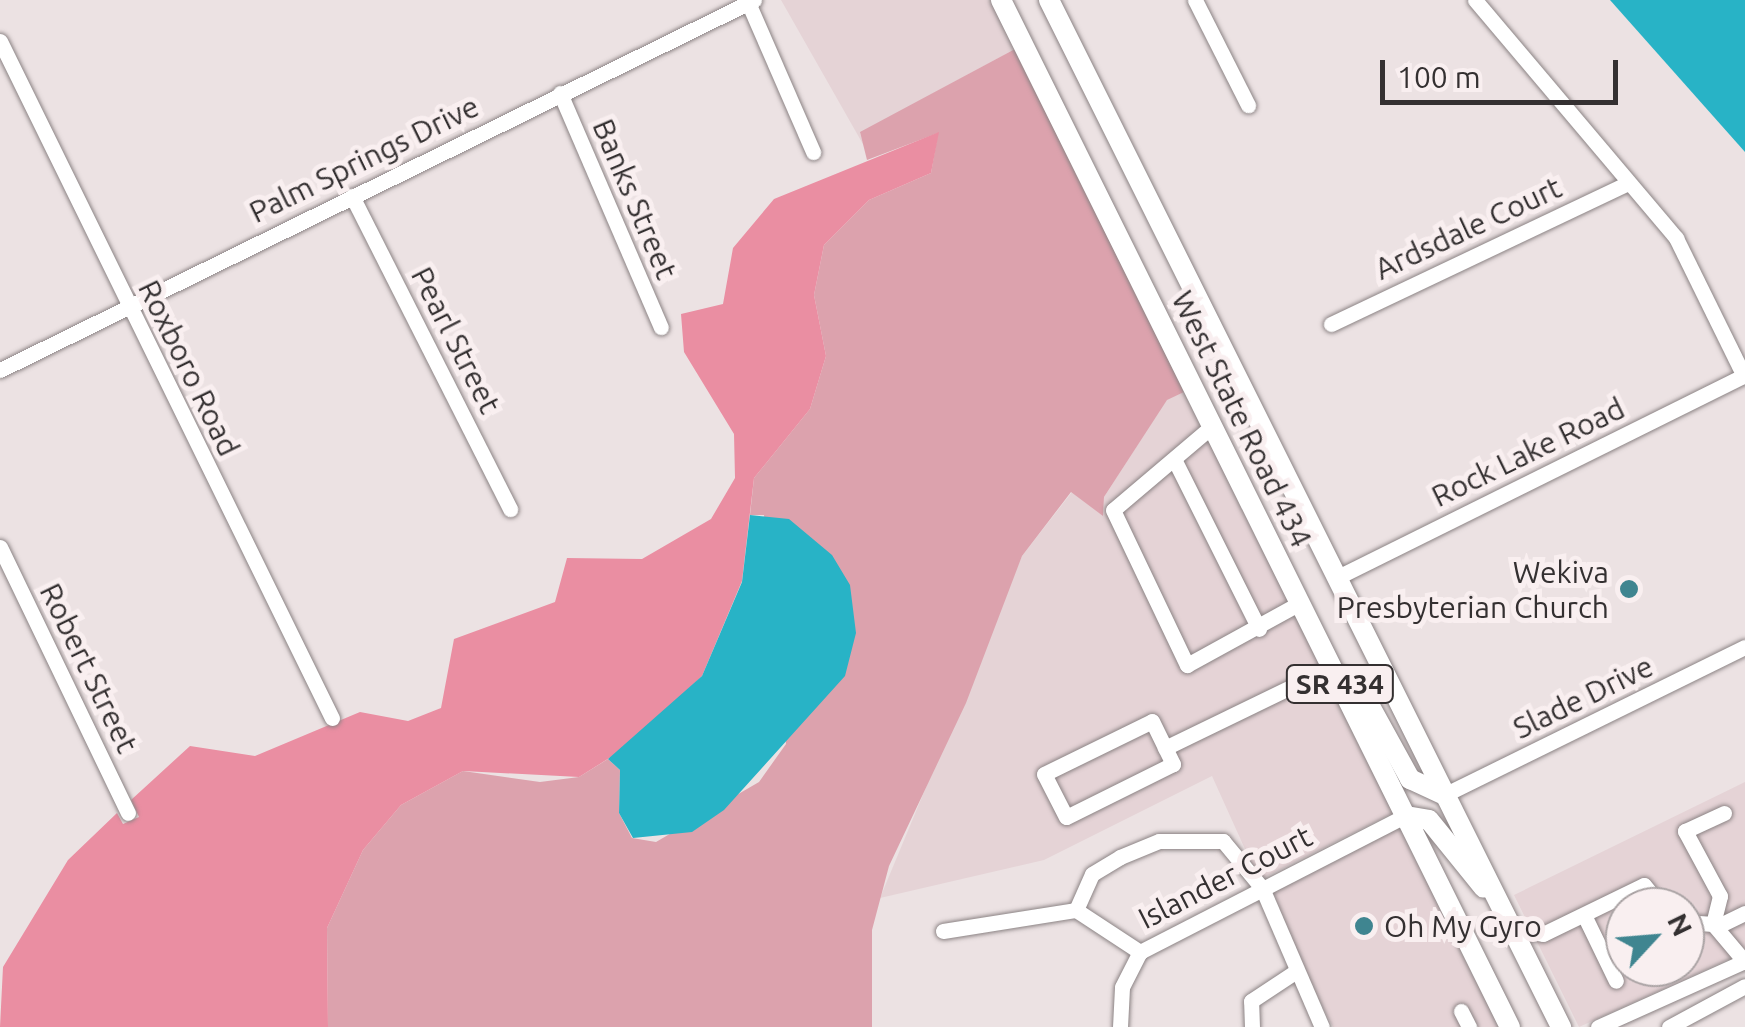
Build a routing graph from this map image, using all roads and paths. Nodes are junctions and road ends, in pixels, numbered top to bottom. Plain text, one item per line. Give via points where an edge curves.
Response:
1 (1001, 0) edge
2 (1049, 0) edge
3 (1196, 0) edge
4 (1474, 0) edge
5 (750, 1) edge
6 (0, 42) edge
7 (560, 93) junction
8 (1248, 106) dead end
9 (813, 152) dead end
10 (1628, 182) junction
11 (352, 196) junction
12 (128, 306) junction
13 (1331, 324) dead end
14 (662, 327) dead end
15 (0, 370) edge
16 (1745, 376) edge
17 (1211, 427) junction
18 (1174, 459) junction
19 (510, 509) dead end
20 (0, 548) edge
21 (1336, 578) junction
22 (1300, 603) junction
23 (1259, 629) junction
24 (1745, 647) edge
25 (1333, 669) junction
26 (332, 718) dead end
27 (1165, 748) junction
28 (1444, 795) junction
29 (128, 813) dead end
30 (1724, 813) dead end
31 (1405, 816) junction
32 (1262, 888) junction
33 (1499, 904) junction
34 (1605, 904) edge
35 (1076, 910) junction
36 (1745, 913) edge
37 (1584, 915) junction
38 (1705, 925) edge
39 (1714, 926) junction
40 (1512, 929) junction
41 (943, 932) dead end
42 (1140, 952) junction
43 (1605, 958) edge
44 (1745, 962) edge
45 (1295, 972) junction
46 (1745, 986) edge
47 (1461, 1011) dead end
48 (1315, 1025) edge
49 (1120, 1027) edge
50 (1252, 1027) edge
51 (1468, 1027) edge
52 (1510, 1027) edge
53 (1561, 1027) edge
54 (1598, 1027) edge
55 (1669, 1027) edge

1 - 17 main road, West State Road 434 / SR 434
2 - 21 main road, SR 434
3 - 8 street
4 - 10 street
5 - 7 street, Palm Springs Drive
5 - 9 street
6 - 12 street, Roxboro Road
7 - 11 street, Palm Springs Drive
7 - 14 street, Banks Street
10 - 13 street, Ardsdale Court
10 - 16 street via 1676,238
11 - 12 street, Palm Springs Drive
11 - 19 street, Pearl Street
12 - 15 street, Palm Springs Drive
12 - 26 street, Roxboro Road
16 - 21 street, Rock Lake Road
17 - 18 street
17 - 22 main road, West State Road 434 / SR 434
18 - 23 street
18 - 23 street via 1113,510 1187,665
20 - 29 street, Robert Street
21 - 28 main road, SR 434
22 - 23 street
22 - 25 main road, West State Road 434 / SR 434
24 - 28 street, Slade Drive
25 - 27 street
25 - 28 main road via 1366,697 1410,779
25 - 31 main road, West State Road 434 / SR 434
27 - 27 street via 1152,720 1044,774 1066,818 1174,764
28 - 33 main road, SR 434
30 - 39 street via 1685,831 1720,896
31 - 32 street, Islander Court
31 - 33 main road via 1429,820
31 - 52 main road, West State Road 434 / SR 434
32 - 35 street via 1223,840 1159,841 1092,874
32 - 42 street, Islander Court
32 - 45 street
33 - 40 main road, SR 434
34 - 37 street
35 - 41 street
35 - 42 street
36 - 39 street
37 - 40 street via 1543,934
37 - 43 street
38 - 39 street
39 - 44 street
40 - 53 main road, SR 434
42 - 49 street, Islander Court via 1122,987
44 - 54 street
45 - 48 street
45 - 50 street via 1251,1001
46 - 55 street
47 - 51 street

